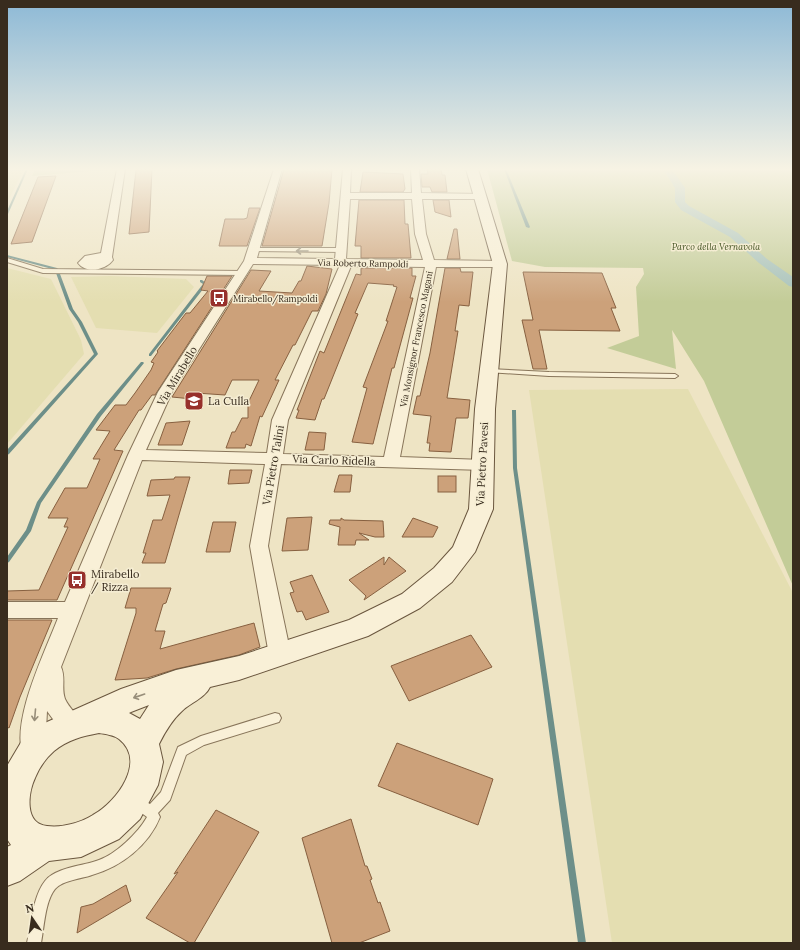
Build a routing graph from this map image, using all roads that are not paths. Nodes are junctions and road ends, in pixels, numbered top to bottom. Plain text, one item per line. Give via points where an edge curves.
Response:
1 (113, 213) edge
2 (264, 213) edge
3 (345, 213) edge
4 (419, 213) edge
5 (485, 213) edge
6 (106, 257) dead end
7 (343, 258) junction
8 (7, 260) edge
9 (249, 261) junction
10 (430, 264) junction
11 (500, 264) junction
12 (489, 371) junction
13 (675, 376) dead end
14 (136, 455) junction
15 (274, 458) junction
16 (391, 462) junction
17 (484, 465) junction
18 (7, 610) edge
19 (72, 610) junction
20 (56, 652) junction
21 (280, 655) junction
22 (217, 674) junction
23 (275, 718) dead end
24 (79, 723) junction
25 (144, 744) junction
26 (34, 750) junction
27 (9, 797) edge
28 (143, 806) junction
29 (44, 844) junction
30 (7, 868) edge
31 (34, 943) edge

1 - 6 street
2 - 9 street, Via Mirabello
3 - 7 street, Via Pietro Talini
4 - 10 street, Via Monsignor Francesco Magani via 426,260
5 - 11 street, Via Pietro Pavesi
7 - 9 street, Via Roberto Rampoldi
7 - 10 street, Via Roberto Rampoldi
7 - 15 street, Via Pietro Talini via 280,420
8 - 9 lane via 43,271
9 - 14 street, Via Mirabello via 165,392
10 - 11 street, Via Roberto Rampoldi
10 - 16 street, Via Monsignor Francesco Magani via 420,327
11 - 12 street, Via Pietro Pavesi
12 - 13 lane
12 - 17 street, Via Pietro Pavesi
14 - 15 street, Via Carlo Ridella
14 - 19 street, Via Mirabello
15 - 16 street, Via Carlo Ridella
15 - 21 street, Via Pietro Talini via 259,546
16 - 17 street, Via Carlo Ridella
17 - 21 street, Via Pietro Pavesi via 481,509 475,527 463,552 442,574 411,602 358,628
18 - 19 street
19 - 20 street, Via Mirabello
20 - 24 street, Via Mirabello via 51,694 55,706
20 -> 26 street, Via Mirabello via 38,698
21 - 22 street, Via Pietro Pavesi
22 -> 24 street, Via Pietro Pavesi via 176,683 121,702
22 - 25 street, Via Pietro Pavesi via 172,700 159,714
23 - 28 lane via 201,741 182,751 166,796
24 - 25 street via 99,719 120,723 129,727
24 - 26 street via 55,733
25 - 28 street via 146,774 141,788
26 - 27 street via 19,769
27 - 29 street via 11,812 18,828 30,838
28 - 29 street via 91,838 66,844
28 - 31 lane via 154,817 147,830 131,845 105,865 53,881 44,894
29 - 30 street

